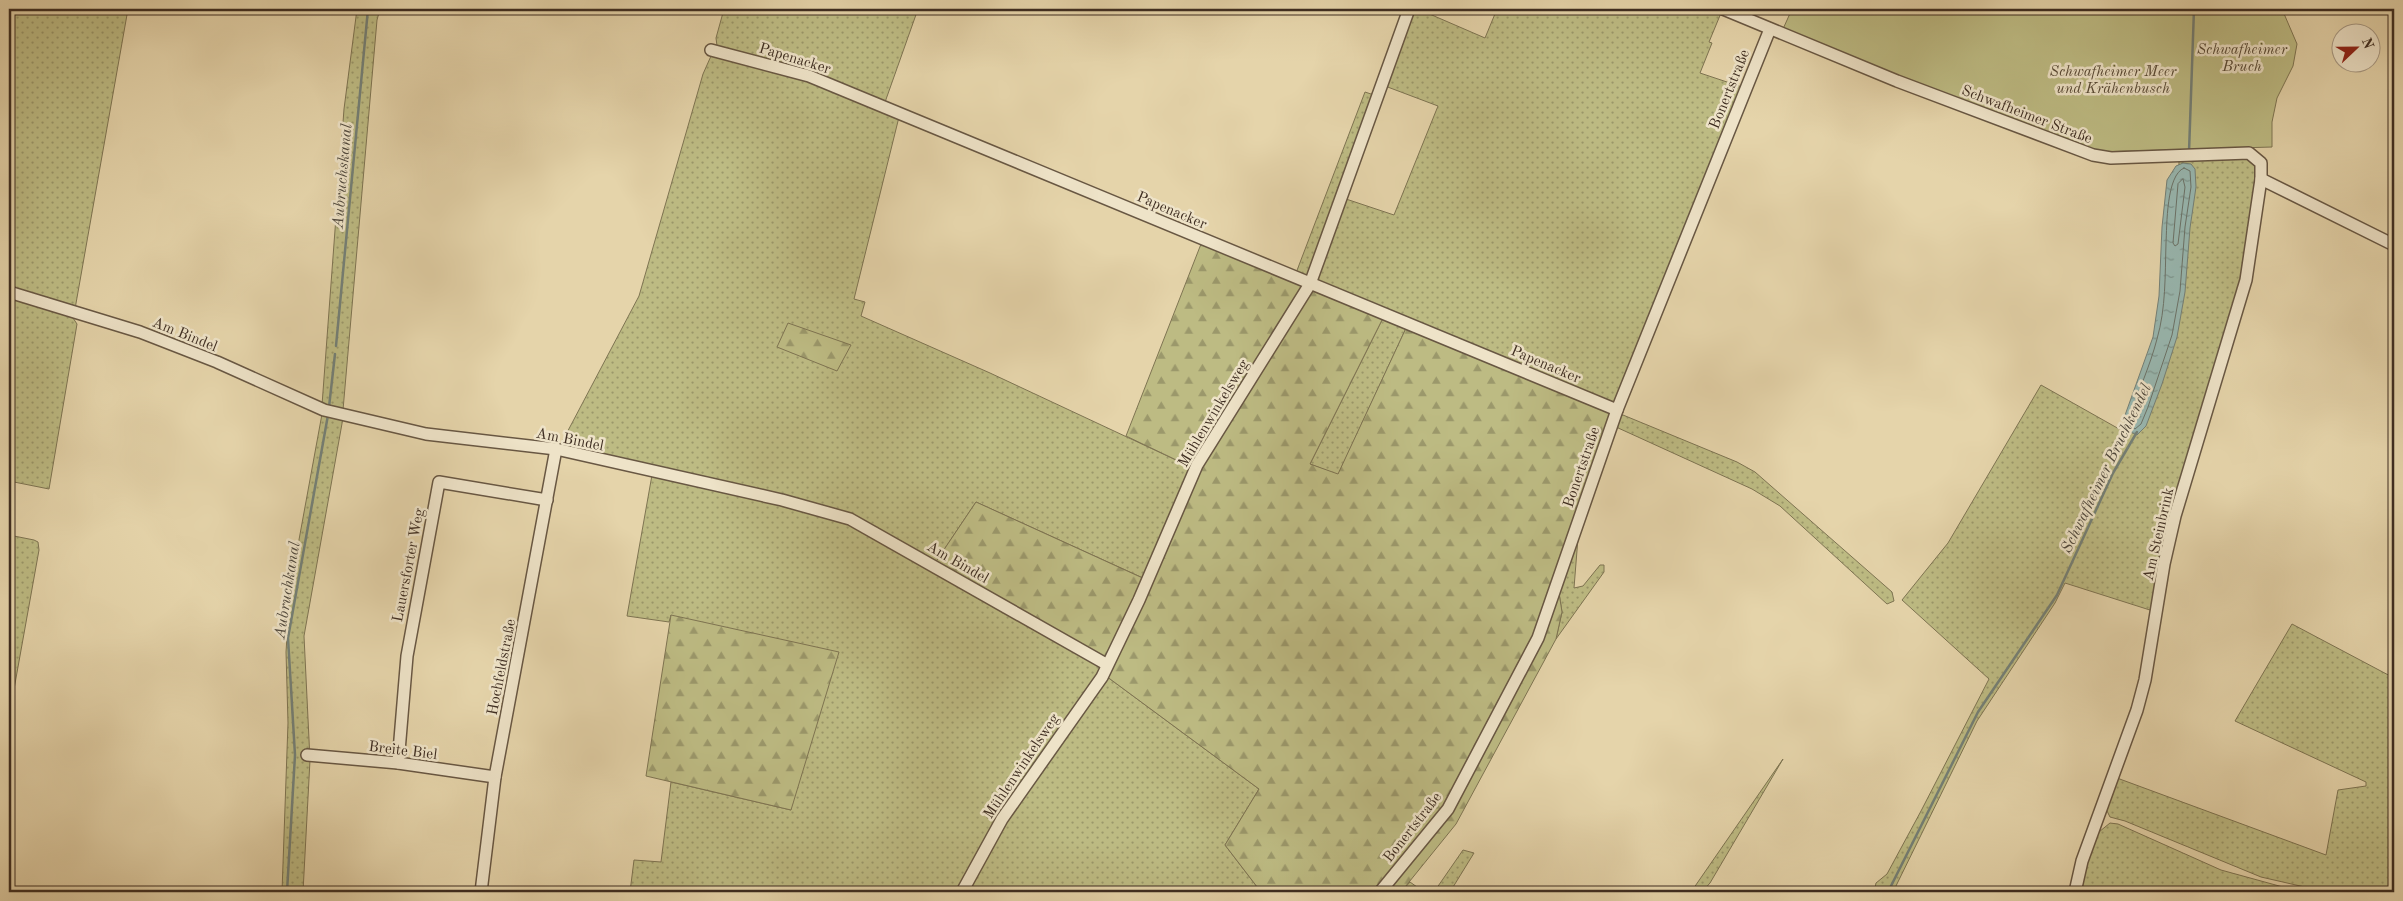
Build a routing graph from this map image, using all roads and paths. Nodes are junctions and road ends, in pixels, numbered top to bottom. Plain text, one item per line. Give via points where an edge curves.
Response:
1 (1409, 9) edge
2 (1723, 9) edge
3 (1770, 29) junction
4 (711, 50) dead end
5 (2262, 180) junction
6 (2394, 245) edge
7 (1310, 284) junction
8 (9, 292) edge
9 (1617, 410) junction
10 (556, 449) junction
11 (547, 500) junction
12 (1106, 664) junction
13 (307, 755) dead end
14 (398, 763) junction
15 (495, 777) junction
16 (481, 892) edge
17 (962, 892) edge
18 (1380, 892) edge
19 (2075, 892) edge

1 - 7 street, Mühlenwinkelsweg
2 - 3 street, Schwafheimer Straße
3 - 5 street, Schwafheimer Straße via 2093,156 2250,154 2261,163
3 - 9 street, Bonertstraße
4 - 7 street, Papenacker via 809,76
5 - 6 street
5 - 19 street, Am Steinbrink via 2246,280 2175,516 2145,680 2082,861
7 - 9 street, Papenacker
7 - 12 street, Mühlenwinkelsweg via 1197,464 1139,600
8 - 10 street, Am Bindel via 140,332 324,410 426,434
9 - 18 street, Bonertstraße via 1538,638 1448,809
10 - 11 street, Hochfeldstraße
10 - 12 street, Am Bindel via 782,500 850,519
11 - 14 street, Lauersforter Weg via 439,482 407,656
11 - 15 street, Hochfeldstraße
12 - 17 street, Mühlenwinkelsweg via 1102,677 1002,819
13 - 14 street, Breite Biel
14 - 15 street, Breite Biel
15 - 16 street, Hochfeldstraße

